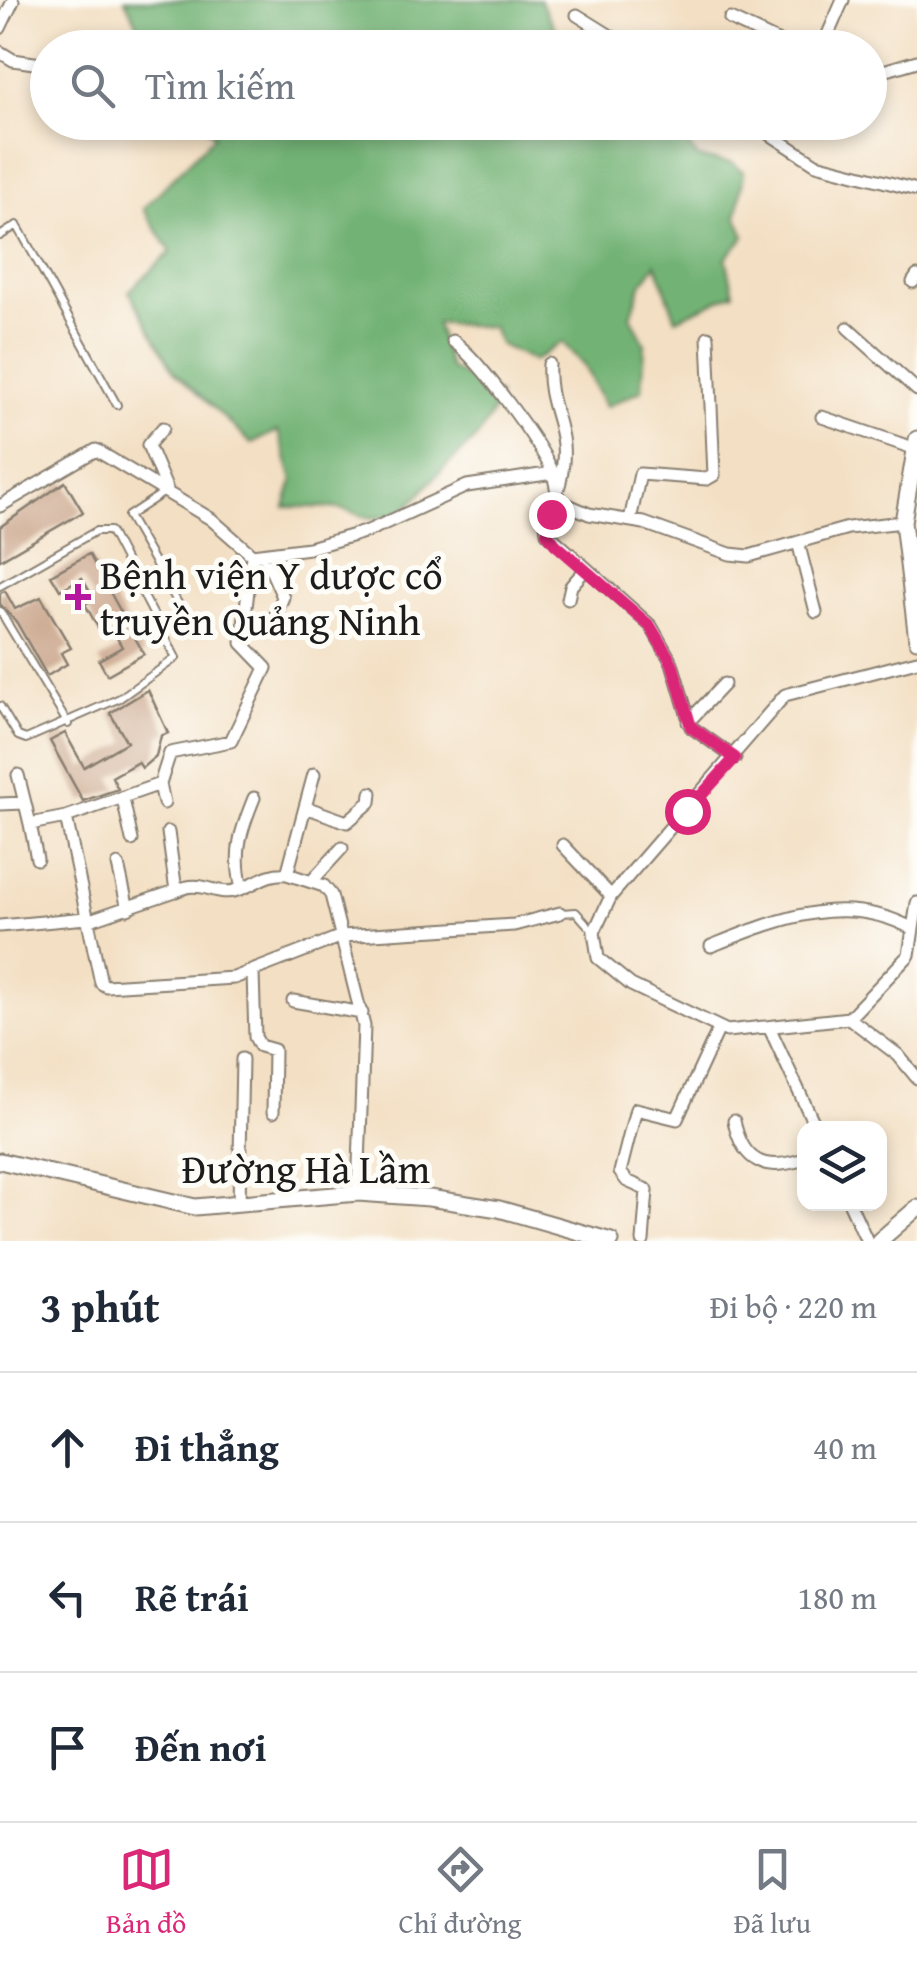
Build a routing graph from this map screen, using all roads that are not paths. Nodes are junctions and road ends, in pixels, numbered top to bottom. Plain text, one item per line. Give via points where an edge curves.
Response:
1 (843, 0) edge
2 (13, 1) edge
3 (577, 15) dead end
4 (730, 19) dead end
5 (0, 28) edge
6 (601, 30) edge
7 (754, 30) edge
8 (830, 30) edge
9 (0, 52) edge
10 (30, 62) edge
11 (917, 62) edge
12 (887, 70) edge
13 (779, 140) edge
14 (917, 190) edge
15 (0, 236) edge
16 (848, 328) dead end
17 (708, 336) dead end
18 (453, 342) dead end
19 (549, 364) dead end
20 (917, 390) edge
21 (118, 404) dead end
22 (822, 416) dead end
23 (163, 428) dead end
24 (915, 443) edge
25 (553, 474) junction
26 (167, 490) junction
27 (559, 495) junction
28 (0, 506) edge
29 (630, 520) junction
30 (904, 522) junction
31 (798, 542) junction
32 (258, 555) junction
33 (585, 570) junction
34 (0, 586) edge
35 (568, 599) dead end
36 (0, 611) edge
37 (816, 612) dead end
38 (194, 631) dead end
39 (268, 633) dead end
40 (917, 640) edge
41 (917, 661) edge
42 (724, 684) dead end
43 (0, 706) edge
44 (688, 722) junction
45 (68, 724) junction
46 (735, 758) junction
47 (314, 774) dead end
48 (18, 775) dead end
49 (160, 784) junction
50 (371, 793) dead end
51 (254, 798) dead end
52 (123, 799) junction
53 (25, 803) junction
54 (0, 804) edge
55 (164, 804) dead end
56 (308, 808) junction
57 (66, 817) junction
58 (30, 824) junction
59 (168, 832) dead end
60 (132, 840) dead end
61 (563, 845) dead end
62 (342, 848) dead end
63 (37, 859) dead end
64 (118, 865) dead end
65 (287, 874) junction
66 (311, 882) junction
67 (242, 888) junction
68 (176, 891) junction
69 (610, 896) junction
70 (917, 903) edge
71 (128, 909) junction
72 (560, 914) joint
73 (86, 920) junction
74 (0, 926) edge
75 (913, 929) junction
76 (594, 932) junction
77 (342, 936) junction
78 (711, 946) dead end
79 (254, 972) junction
80 (293, 1000) dead end
81 (362, 1013) junction
82 (850, 1018) junction
83 (719, 1028) junction
84 (770, 1029) junction
85 (242, 1059) dead end
86 (917, 1078) edge
87 (273, 1112) dead end
88 (734, 1121) dead end
89 (813, 1121) edge
90 (0, 1160) edge
91 (797, 1161) edge
92 (358, 1194) junction
93 (239, 1204) junction
94 (917, 1208) edge
95 (853, 1211) edge
96 (611, 1241) edge
97 (643, 1241) edge
98 (867, 1241) edge
99 (879, 1241) edge

1 - 8 street
2 - 5 street
3 - 6 street
4 - 7 street
9 - 10 street
11 - 12 street
13 - 14 street via 816,164
15 - 21 lane via 17,225
16 - 20 street
17 - 29 street via 714,476 640,474
18 - 25 street via 498,392
19 - 27 street via 548,387 566,449
22 - 24 street
23 - 26 street via 148,445
24 - 30 main road
25 - 27 street
25 - 32 street via 468,486 368,531
26 - 28 street via 96,450
26 - 32 street
26 - 38 lane via 128,516
27 - 29 street via 603,518
27 - 33 street via 547,533
29 - 31 street via 730,554 767,554
30 - 31 street
30 - 40 main road
31 - 37 street
32 - 39 street via 282,596
32 - 49 street via 242,643 264,664 265,674 231,742 170,753
33 - 35 street
33 - 44 street via 650,626 672,663
34 - 45 lane via 96,531 110,531 175,653 175,664
36 - 45 lane
41 - 46 street via 785,695
42 - 44 street
43 - 45 lane via 21,739
44 - 46 street
46 - 69 street
47 - 56 street
48 - 53 street
49 - 52 street
49 - 55 street
50 - 56 street via 348,822
51 - 67 street via 239,827
52 - 57 street
52 - 60 street
53 - 54 street
53 - 58 street
56 - 65 street
57 - 58 street
57 - 73 street
58 - 63 street
59 - 68 street
61 - 69 street
62 - 66 street
64 - 71 street
65 - 66 street
65 - 67 street via 272,872
66 - 77 street via 331,894
67 - 68 street via 231,892 199,884
68 - 71 street
69 - 76 street
70 - 75 street
71 - 73 street
72 - 76 lane via 576,912
72 - 77 street via 514,925
73 - 74 street
73 - 79 street via 103,985 193,983
75 - 78 street via 881,915 797,913
75 - 82 street via 901,968
76 - 83 street via 593,948 607,968
77 - 79 street
77 - 81 street
79 - 87 street via 256,1037 274,1050
80 - 81 street
81 - 92 street
82 - 84 street
82 - 86 street
83 - 84 street
83 - 97 street via 677,1118 638,1107 634,1113 620,1172 648,1190
84 - 89 street
85 - 93 street
88 - 91 street via 742,1148 756,1162 776,1167
90 - 93 main road, Đường Hà Lầm via 195,1207
92 - 93 main road, Đường Hà Lầm
92 - 96 main road, Đường Hà Lầm via 499,1209
94 - 99 main road
95 - 98 street

